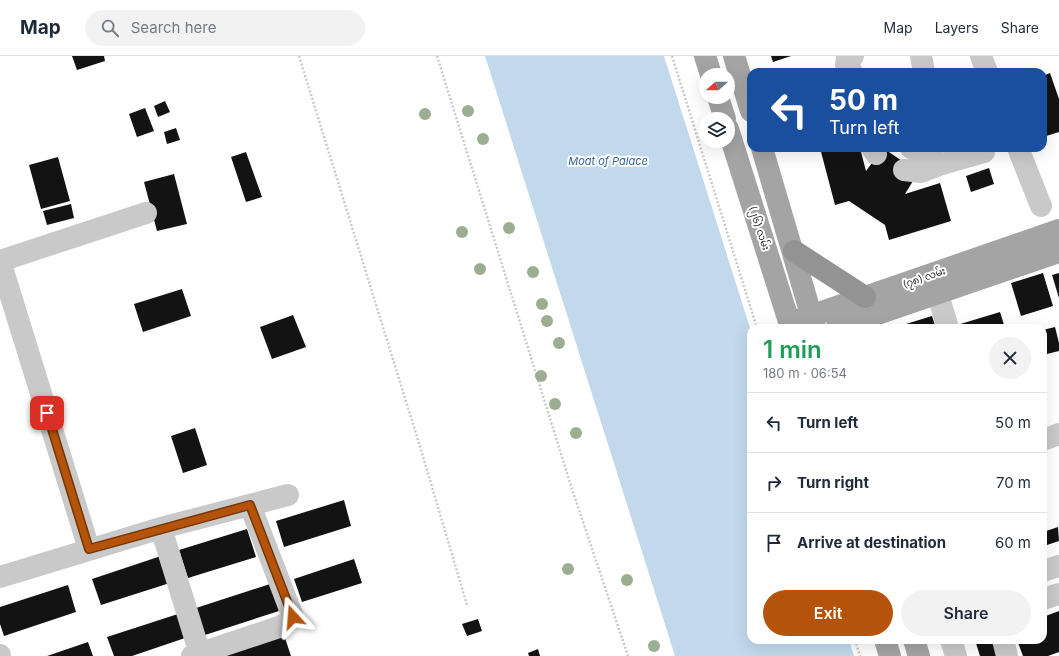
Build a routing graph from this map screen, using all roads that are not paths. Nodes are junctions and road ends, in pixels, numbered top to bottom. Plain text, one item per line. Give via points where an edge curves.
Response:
1 (705, 56) edge
2 (734, 56) edge
3 (853, 56) edge
4 (921, 56) edge
5 (980, 56) edge
6 (709, 68) edge
7 (849, 68) edge
8 (923, 68) edge
9 (985, 68) edge
10 (747, 98) edge
11 (734, 148) edge
12 (763, 152) edge
13 (984, 152) dead end
14 (1020, 152) edge
15 (924, 153) edge
16 (904, 170) dead end
17 (1041, 206) dead end
18 (146, 213) dead end
19 (1059, 230) edge
20 (794, 251) junction
21 (1059, 252) edge
22 (0, 261) edge
23 (938, 295) junction
24 (865, 297) junction
25 (813, 321) edge
26 (790, 324) edge
27 (796, 324) edge
28 (848, 324) edge
29 (947, 324) edge
30 (1059, 434) edge
31 (1047, 438) edge
32 (288, 494) dead end
33 (250, 505) junction
34 (161, 528) junction
35 (89, 549) junction
36 (1059, 566) edge
37 (1047, 570) edge
38 (0, 577) edge
39 (1059, 594) edge
40 (1047, 598) edge
41 (887, 644) edge
42 (915, 644) edge
43 (952, 644) edge
44 (1004, 644) edge
45 (196, 655) edge
46 (890, 656) edge
47 (919, 656) edge
48 (956, 656) edge
49 (1007, 656) edge

1 - 6 main road
2 - 10 main road
3 - 7 street via 847,58 846,65
4 - 8 street
5 - 9 street
11 - 26 main road, (၂၆) လမ်း
12 - 20 main road
13 - 15 street
14 - 17 street
15 - 16 street via 921,172
18 - 22 street
19 - 24 main road, (၇၈) လမ်း
20 - 24 highway
20 - 25 main road
21 - 23 main road, (၇၈) လမ်း
22 - 35 street
23 - 28 main road, (၇၈) လမ်း
23 - 29 street
24 - 25 main road, (၇၈) လမ်း
25 - 27 main road, (၇၈) လမ်း
30 - 31 street
32 - 33 street
33 - 34 street
33 - 45 street via 293,617 282,626
34 - 35 street
34 - 45 street
35 - 38 street
36 - 37 street
39 - 40 street
41 - 46 main road
42 - 47 main road
43 - 48 street
44 - 49 street

